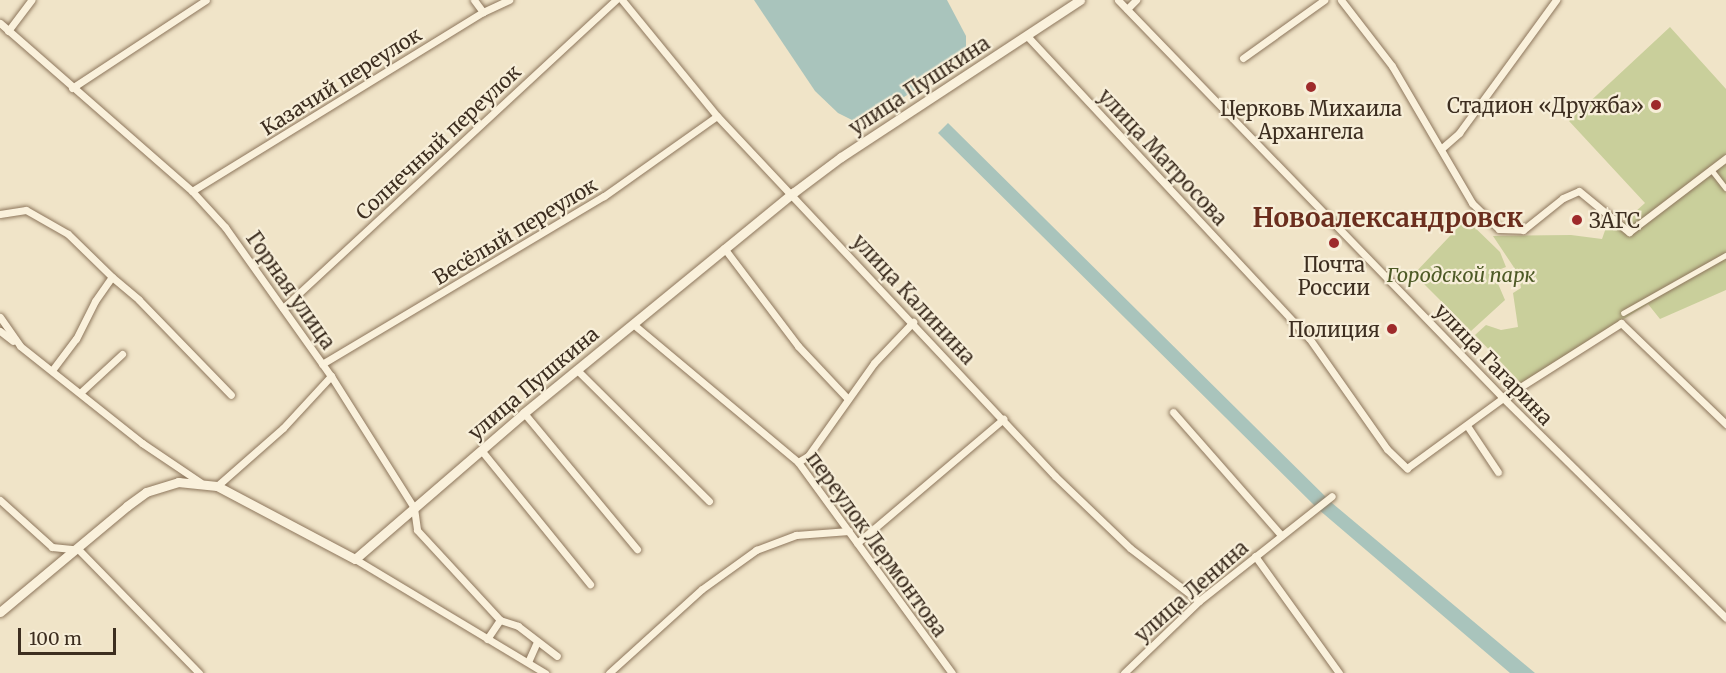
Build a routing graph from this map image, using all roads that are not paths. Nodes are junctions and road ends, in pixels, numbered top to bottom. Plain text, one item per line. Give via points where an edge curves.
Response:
1 (31, 0) edge
2 (206, 0) edge
3 (474, 0) edge
4 (509, 0) edge
5 (616, 0) edge
6 (622, 0) edge
7 (1080, 0) edge
8 (1118, 0) edge
9 (1136, 0) edge
10 (1324, 0) edge
11 (1341, 0) edge
12 (1556, 0) edge
13 (1127, 9) junction
14 (483, 12) junction
15 (0, 23) edge
16 (8, 31) junction
17 (1028, 37) junction
18 (1243, 58) dead end
19 (72, 88) junction
20 (717, 116) junction
21 (1443, 148) junction
22 (1726, 158) edge
23 (1711, 169) junction
24 (1726, 188) edge
25 (192, 191) junction
26 (793, 192) junction
27 (0, 214) edge
28 (724, 248) junction
29 (1726, 255) edge
30 (112, 277) junction
31 (283, 309) junction
32 (1623, 313) dead end
33 (0, 316) edge
34 (913, 322) junction
35 (633, 324) junction
36 (0, 331) edge
37 (20, 346) junction
38 (122, 354) dead end
39 (322, 363) junction
40 (53, 369) junction
41 (577, 370) junction
42 (331, 376) junction
43 (81, 392) junction
44 (231, 395) dead end
45 (847, 398) junction
46 (1503, 398) junction
47 (1173, 412) dead end
48 (524, 413) junction
49 (1003, 419) junction
50 (1726, 424) edge
51 (1468, 427) junction
52 (481, 450) junction
53 (798, 462) junction
54 (1498, 472) dead end
55 (200, 482) junction
56 (217, 486) junction
57 (1332, 496) dead end
58 (0, 500) edge
59 (710, 501) dead end
60 (414, 508) junction
61 (849, 531) junction
62 (1281, 535) junction
63 (857, 543) junction
64 (74, 549) junction
65 (637, 549) dead end
66 (1256, 556) junction
67 (355, 559) junction
68 (590, 584) dead end
69 (1199, 601) junction
70 (0, 612) edge
71 (1726, 618) edge
72 (500, 620) junction
73 (487, 639) junction
74 (537, 642) junction
75 (557, 656) dead end
76 (528, 662) junction
77 (199, 673) edge
78 (545, 673) edge
79 (609, 673) edge
80 (952, 673) edge
81 (1124, 673) edge
82 (1339, 673) edge

1 - 16 street
2 - 19 street
3 - 14 street
4 - 14 street, Казачий переулок
5 - 31 street, Солнечный переулок
6 - 20 street, улица Калинина
7 - 17 main road, улица Пушкина
8 - 13 street, улица Гагарина
9 - 13 street
10 - 18 street
11 - 21 street via 1392,66
12 - 21 street via 1459,133
13 - 46 street, улица Гагарина
14 - 25 street, Казачий переулок
15 - 16 street, Горная улица
16 - 19 street, Горная улица
17 - 26 main road, улица Пушкина via 840,157
17 - 51 street, улица Матросова via 1309,338 1387,448 1407,468
19 - 25 street, Горная улица
20 - 26 street, улица Калинина
20 - 39 street, Весёлый переулок via 595,202
21 - 23 street via 1477,210 1499,229 1511,231 1523,230 1563,198 1579,191 1629,232
22 - 23 street
23 - 24 street
25 - 31 street, Горная улица via 225,226
26 - 28 main road, улица Пушкина
26 - 34 street, улица Калинина
27 - 30 street via 26,210 68,234
28 - 35 main road, улица Пушкина
28 - 45 street via 798,346
29 - 32 street
30 - 40 street via 94,301 76,339
30 - 44 street
31 - 39 street, Горная улица
33 - 37 street
34 - 45 street
34 - 49 street, улица Калинина
35 - 41 main road, улица Пушкина
35 - 53 street, переулок Лермонтова
36 - 37 street
37 - 40 street
38 - 43 street
39 - 42 street, Горная улица
40 - 43 street
41 - 48 main road, улица Пушкина
41 - 59 street
42 - 56 street via 283,428
42 - 60 street, Горная улица
43 - 55 street via 142,443
45 - 53 street via 807,456
46 - 50 street via 1621,323
46 - 51 street
46 - 71 street, улица Гагарина
47 - 62 street
48 - 52 main road, улица Пушкина
48 - 65 street
49 - 63 street
49 - 69 street, улица Калинина via 1100,521
51 - 54 street
52 - 60 main road, улица Пушкина
52 - 68 street
53 - 61 street, переулок Лермонтова
55 - 56 main road
55 - 64 main road via 178,482 146,492
56 - 67 main road
57 - 62 street, улица Ленина
58 - 64 street via 52,547
60 - 67 main road, улица Пушкина
60 - 72 street, Горная улица via 417,531
61 - 63 street, переулок Лермонтова
61 - 79 street via 796,535 756,550 702,589
62 - 66 street, улица Ленина
63 - 80 street, переулок Лермонтова
64 - 70 main road
64 - 77 street via 80,550
66 - 69 street, улица Ленина
66 - 82 street
67 - 73 street
69 - 81 street, улица Ленина
72 - 73 street
72 - 74 street, Горная улица via 518,626
73 - 76 street
74 - 75 street, Горная улица
74 - 76 street
76 - 78 street

